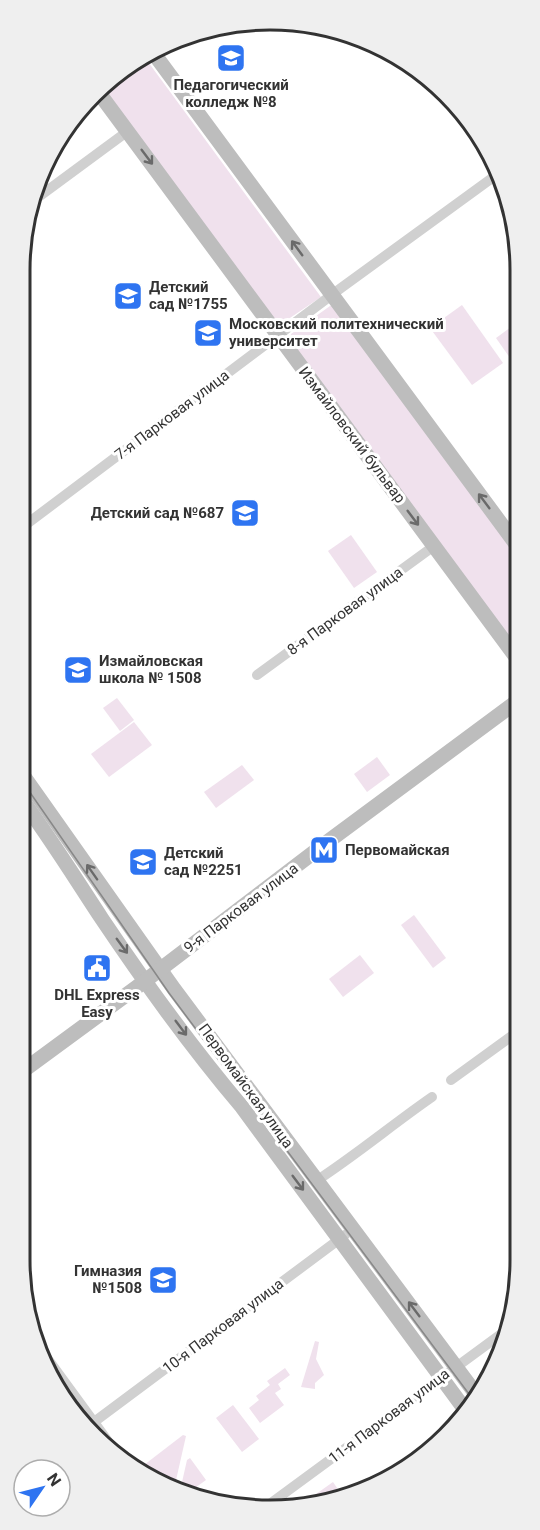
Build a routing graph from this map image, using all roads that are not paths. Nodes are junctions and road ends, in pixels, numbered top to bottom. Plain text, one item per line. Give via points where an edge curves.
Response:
1 (157, 58) edge
2 (103, 98) edge
3 (128, 131) junction
4 (492, 178) edge
5 (43, 194) edge
6 (332, 295) junction
7 (278, 336) junction
8 (30, 522) edge
9 (510, 536) edge
10 (434, 546) junction
11 (510, 650) edge
12 (257, 675) dead end
13 (510, 707) edge
14 (30, 805) edge
15 (30, 806) edge
16 (161, 969) junction
17 (146, 980) junction
18 (510, 1037) edge
19 (30, 1066) edge
20 (451, 1080) dead end
21 (432, 1097) dead end
22 (316, 1181) junction
23 (346, 1234) junction
24 (497, 1337) edge
25 (456, 1366) junction
26 (60, 1375) edge
27 (441, 1377) junction
28 (472, 1389) edge
29 (461, 1405) edge
30 (94, 1422) junction
31 (98, 1428) edge
32 (276, 1500) edge

6 -> 1 main road
2 - 3 main road, Измайловский бульвар
3 - 5 street
3 -> 7 main road, Измайловский бульвар
4 - 6 street, 7-я Парковая улица
6 - 7 street, 7-я Парковая улица
9 -> 6 main road
7 - 8 street, 7-я Парковая улица
7 -> 10 main road, Измайловский бульвар
10 - 11 main road, Измайловский бульвар
10 - 12 street, 8-я Парковая улица
13 - 16 main road, 9-я Парковая улица
16 -> 14 main road, Первомайская улица
15 -> 17 main road, Первомайская улица
16 - 17 main road, 9-я Парковая улица
16 - 22 main road, Первомайская улица
17 - 19 main road, 9-я Парковая улица
17 -> 23 main road, Первомайская улица
18 - 20 street
21 - 22 street
22 - 23 main road, Первомайская улица
25 -> 23 main road, Первомайская улица
23 - 27 main road, Первомайская улица
23 - 30 street, 10-я Парковая улица
24 - 25 street, 11-я Парковая улица
25 - 27 street, 11-я Парковая улица
25 - 28 main road, Первомайская улица
26 - 30 street
27 - 29 main road, Первомайская улица
27 - 32 street, 11-я Парковая улица
30 - 31 street

